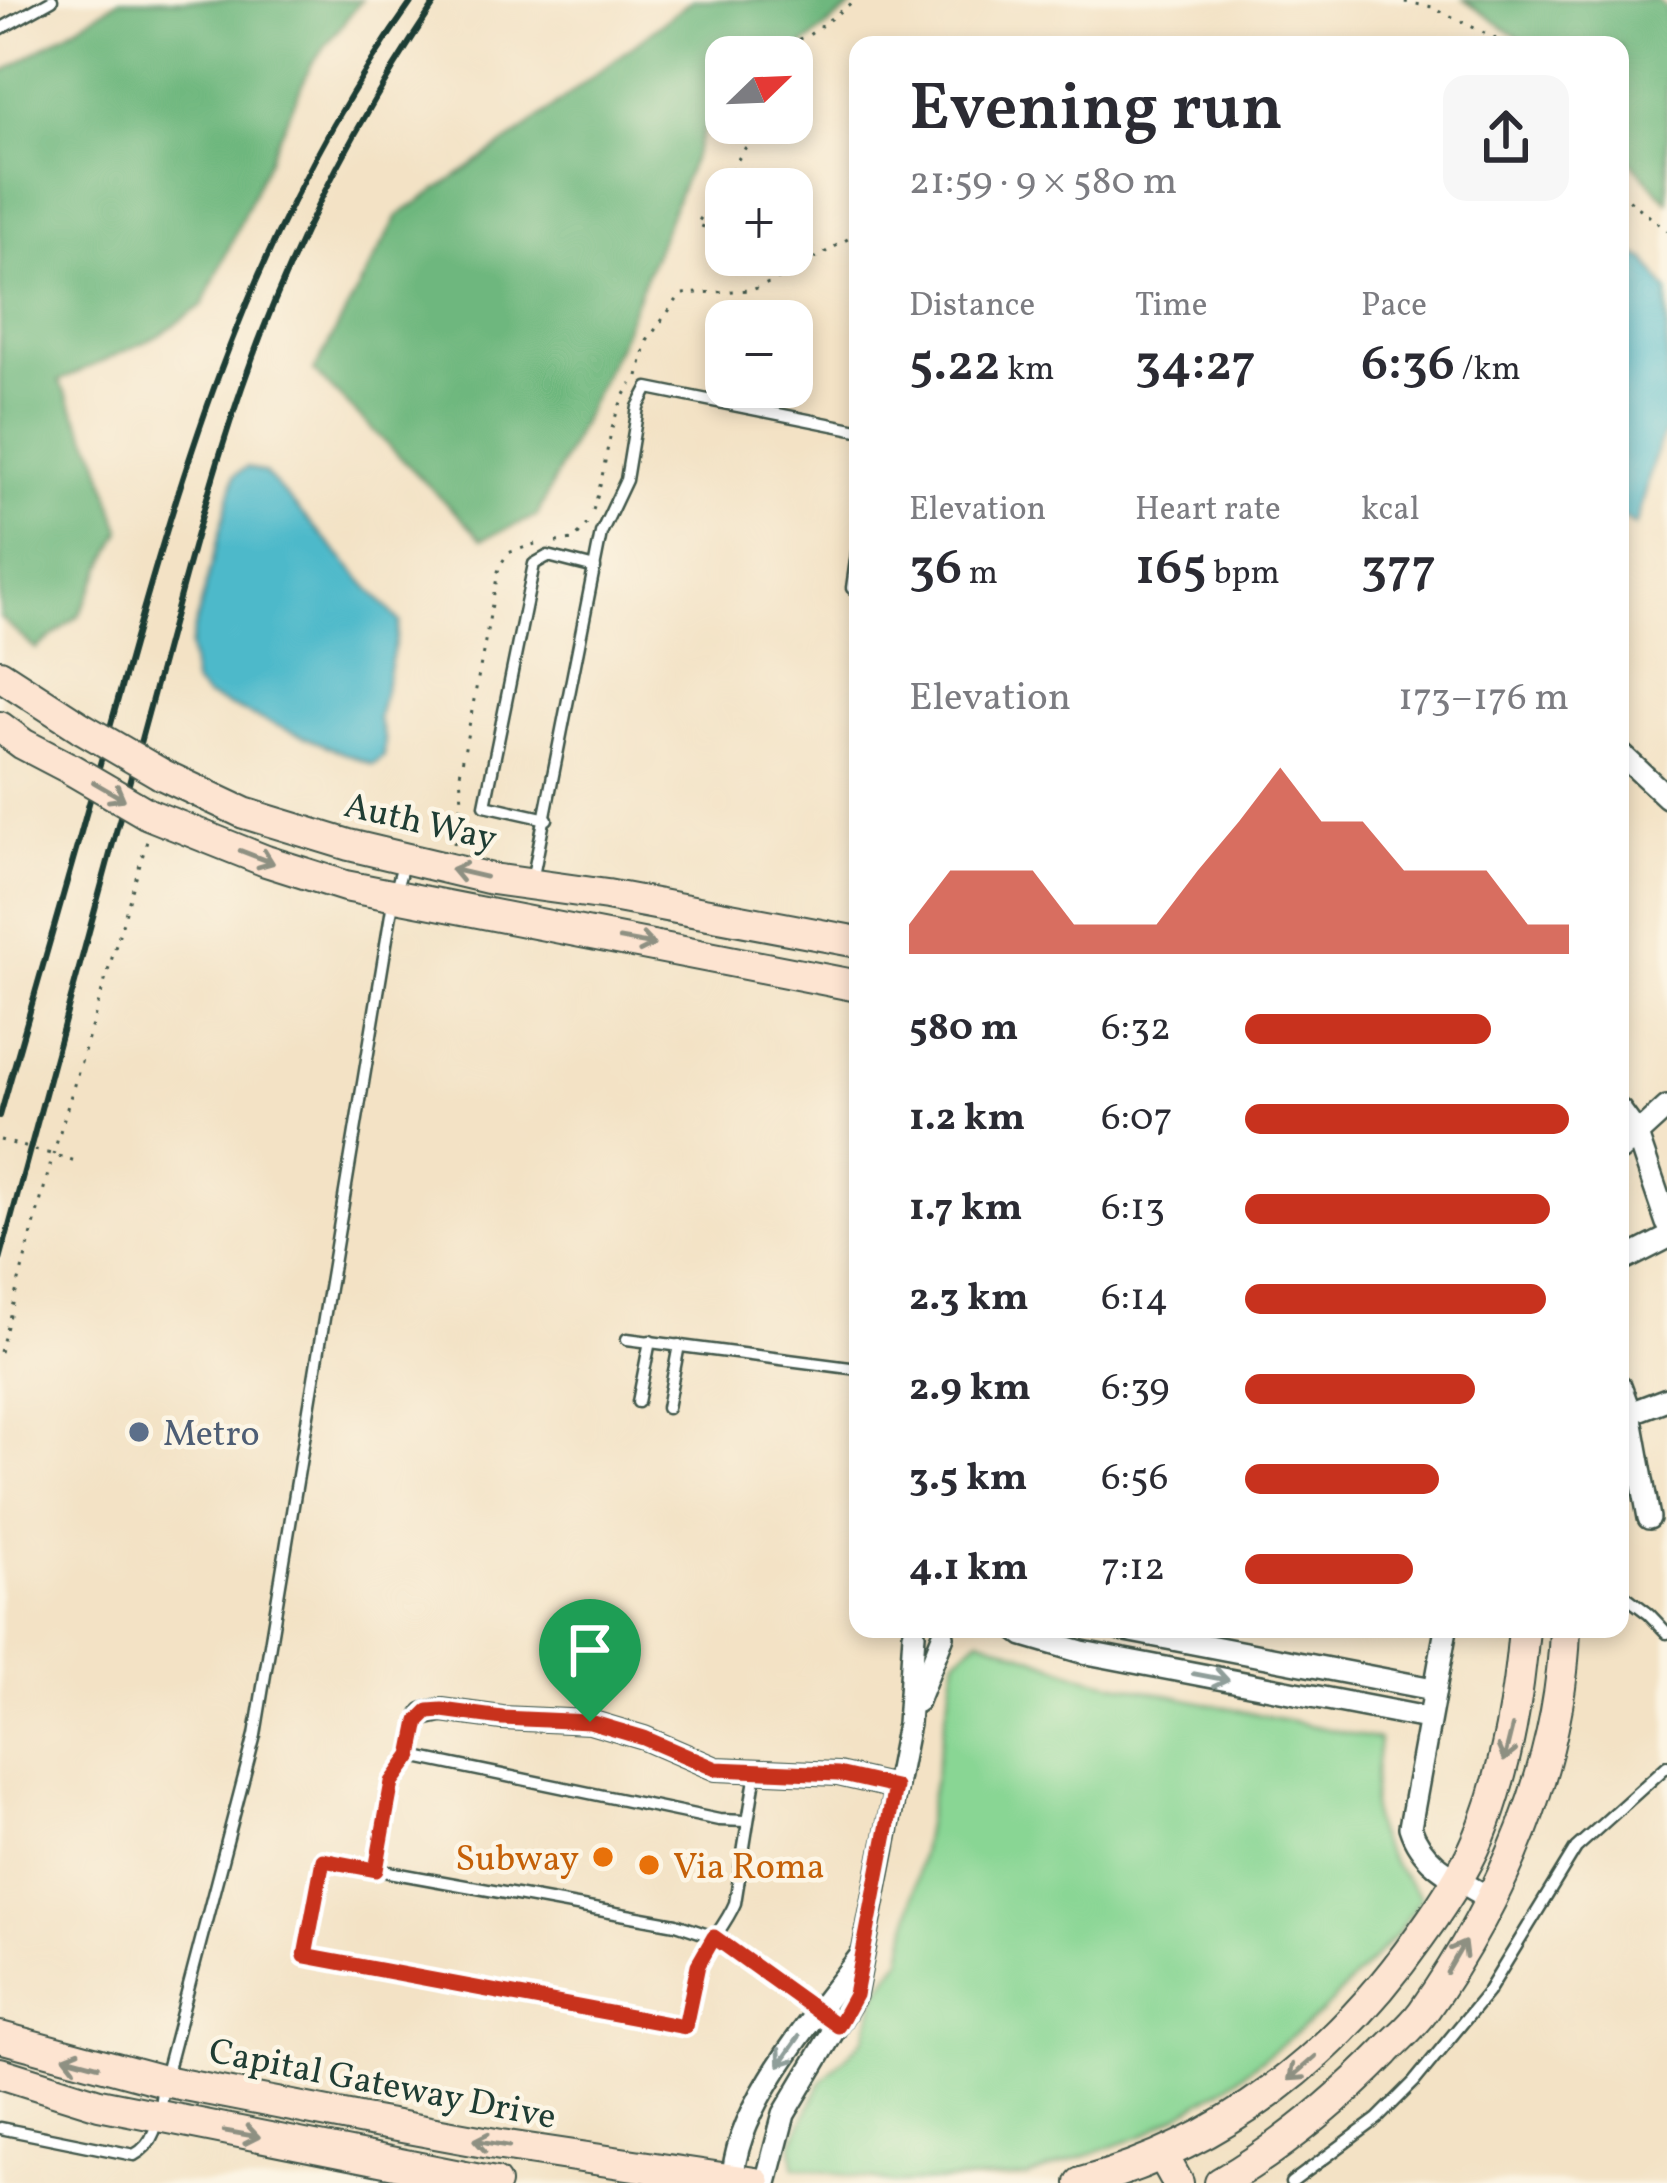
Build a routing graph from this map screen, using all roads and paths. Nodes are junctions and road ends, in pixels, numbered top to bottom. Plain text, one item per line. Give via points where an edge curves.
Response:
1 (52, 0) edge
2 (855, 0) edge
3 (1393, 0) edge
4 (0, 29) edge
5 (806, 36) edge
6 (1490, 36) edge
7 (1629, 199) edge
8 (1667, 231) edge
9 (849, 238) edge
10 (783, 277) joint
11 (849, 428) edge
12 (556, 542) dead end
13 (537, 544) dead end
14 (595, 568) junction
15 (0, 675) edge
16 (0, 727) edge
17 (1629, 761) edge
18 (1667, 797) edge
19 (151, 815) junction
20 (547, 819) junction
21 (454, 846) dead end
22 (405, 859) junction
23 (531, 884) junction
24 (394, 896) junction
25 (849, 939) edge
26 (849, 984) edge
27 (1667, 1107) edge
28 (1629, 1134) edge
29 (1629, 1137) edge
30 (0, 1140) edge
31 (50, 1154) junction
32 (76, 1161) dead end
33 (1667, 1222) edge
34 (1667, 1238) edge
35 (1629, 1257) edge
36 (627, 1339) dead end
37 (650, 1341) junction
38 (679, 1345) junction
39 (0, 1352) edge
40 (849, 1368) edge
41 (1667, 1399) edge
42 (638, 1402) dead end
43 (667, 1408) dead end
44 (1630, 1414) joint
45 (1649, 1518) dead end
46 (1629, 1599) edge
47 (1667, 1633) edge
48 (912, 1638) edge
49 (945, 1638) edge
50 (1034, 1638) edge
51 (1167, 1638) edge
52 (1444, 1638) edge
53 (1524, 1638) edge
54 (1565, 1638) edge
55 (1433, 1689) junction
56 (583, 1695) dead end
57 (424, 1714) joint
58 (1427, 1718) junction
59 (579, 1720) junction
60 (908, 1724) junction
61 (411, 1756) junction
62 (1667, 1766) edge
63 (756, 1772) junction
64 (895, 1787) junction
65 (746, 1821) junction
66 (376, 1870) junction
67 (1456, 1879) junction
68 (1489, 1898) junction
69 (714, 1937) junction
70 (860, 1958) junction
71 (818, 2012) junction
72 (838, 2026) junction
73 (0, 2038) edge
74 (0, 2073) edge
75 (164, 2081) junction
76 (157, 2116) junction
77 (0, 2128) edge
78 (1171, 2170) edge
79 (440, 2177) edge
80 (740, 2181) edge
81 (495, 2183) edge
82 (766, 2183) edge
83 (1081, 2183) edge
84 (1220, 2183) edge
85 (1291, 2183) edge

1 - 4 lane
2 - 5 path
3 - 6 path via 1433,7
7 - 8 path
9 - 10 path
10 - 12 path via 752,290 681,294 618,402 589,521 574,540
11 - 14 lane via 648,388
13 - 21 path via 508,553 499,567
14 - 20 lane
14 - 20 lane via 548,556 534,564 485,805
15 - 22 street, Auth Way, bridge via 160,774 244,813
16 -> 19 street, bridge
17 - 18 street
19 -> 24 street via 266,861
19 - 31 path
20 - 23 lane
23 -> 22 street, Auth Way
22 - 24 lane
23 - 25 street, Auth Way
24 -> 26 street
24 - 75 lane via 255,1735
27 - 28 street
29 - 33 street
30 - 31 path, bridge
31 - 32 path
31 - 39 path
34 - 35 street
36 - 37 lane
37 - 38 lane
37 - 42 lane
38 - 40 lane
38 - 43 lane
41 - 44 street
44 - 45 street
46 - 47 lane
48 - 60 street
49 - 60 street
50 -> 58 street
51 - 55 street
52 - 55 street
53 -> 67 street via 1500,1774
54 - 68 street via 1552,1732 1524,1826
55 - 58 street
56 - 59 lane
57 - 59 street
57 - 61 lane
58 - 67 street via 1410,1827 1421,1852
59 - 63 street via 716,1769
60 - 64 street
61 - 65 lane
61 - 66 lane via 392,1782
62 - 85 lane via 1576,1848 1488,1992 1414,2083
63 - 64 street via 838,1774
63 - 65 lane
64 - 70 street
65 - 69 lane via 735,1903
66 - 69 lane
66 - 69 lane via 323,1860 305,1956 685,2027 698,1965
67 - 68 street
67 -> 78 street via 1348,2028
84 -> 68 street via 1333,2102 1421,2015
69 - 71 lane
70 - 71 street
70 - 72 street via 855,1995
71 - 72 lane
71 -> 80 street via 767,2082
72 - 82 street via 784,2114
75 -> 73 street, Capital Gateway Drive
74 - 76 street
75 - 76 lane
80 -> 75 street, Capital Gateway Drive
76 - 77 lane via 154,2138 134,2155
76 -> 79 street
78 - 83 street
79 - 81 street

